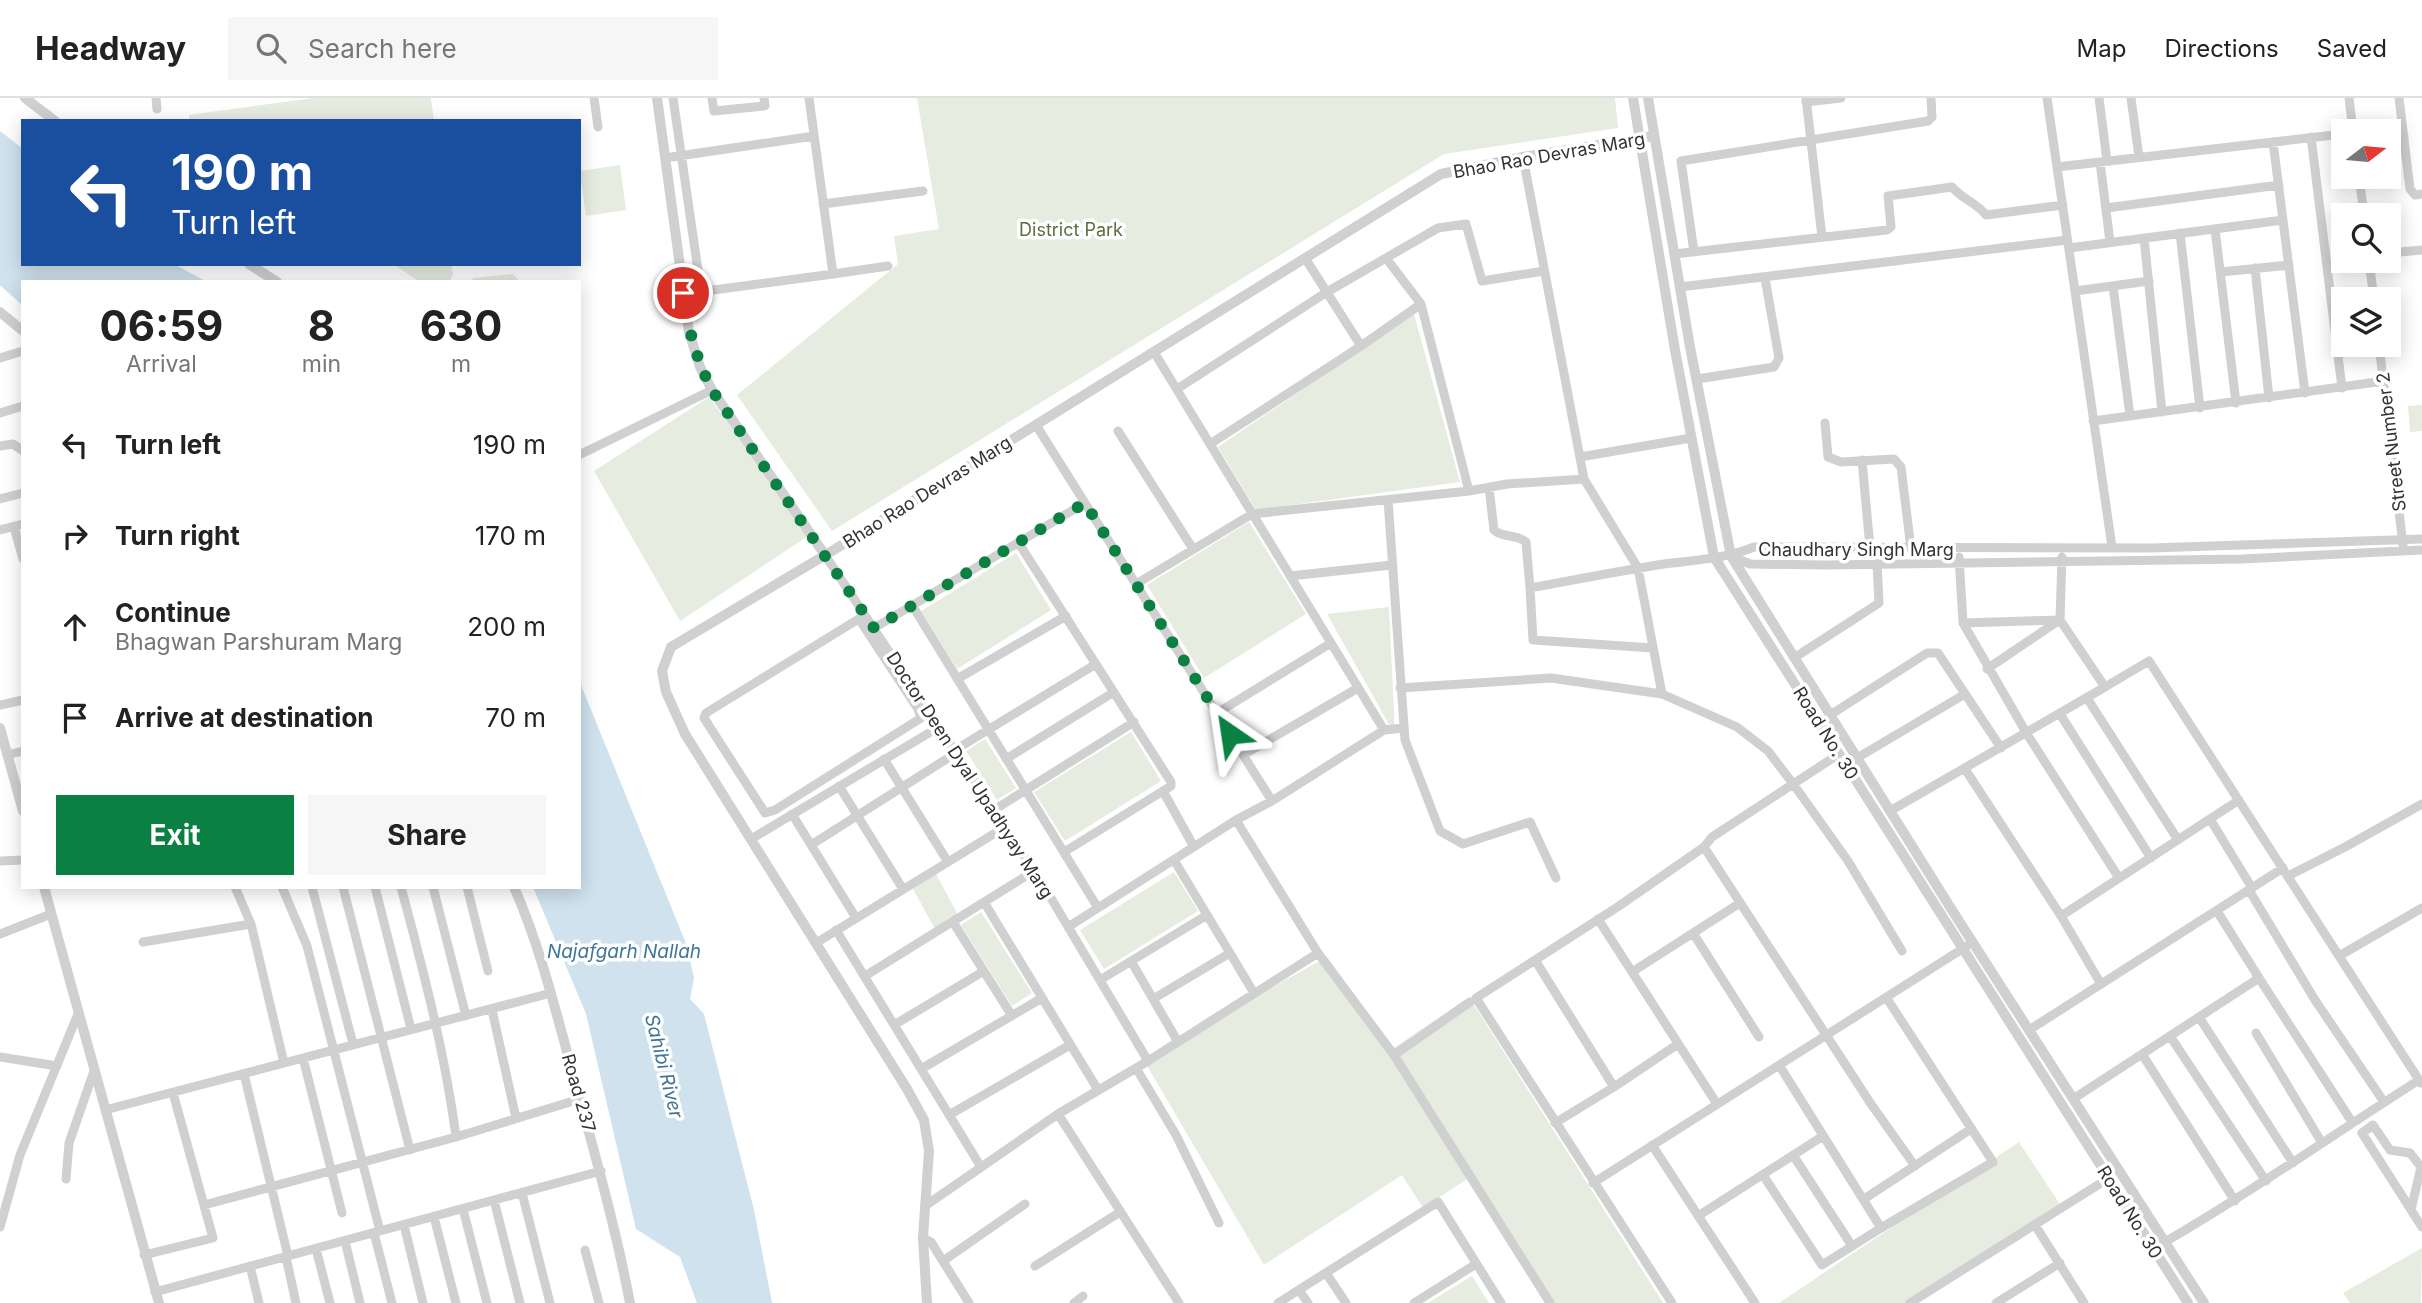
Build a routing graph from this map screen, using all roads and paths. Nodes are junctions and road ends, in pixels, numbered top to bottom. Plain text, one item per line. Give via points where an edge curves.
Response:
1 (25, 98) edge
2 (156, 98) edge
3 (594, 98) edge
4 (657, 98) edge
5 (673, 98) edge
6 (712, 98) edge
7 (764, 98) edge
8 (808, 98) edge
9 (1633, 98) edge
10 (1648, 98) edge
11 (1841, 98) edge
12 (1931, 98) edge
13 (2047, 98) edge
14 (2099, 98) edge
15 (2131, 98) edge
16 (2349, 98) edge
17 (2399, 98) edge
18 (1806, 100) edge
19 (157, 109) dead end
20 (52, 119) edge
21 (2352, 119) edge
22 (598, 127) dead end
23 (2331, 135) edge
24 (814, 136) junction
25 (1654, 136) junction
26 (2401, 136) edge
27 (2404, 136) junction
28 (2311, 137) junction
29 (1640, 138) junction
30 (1811, 140) junction
31 (2273, 142) junction
32 (683, 155) junction
33 (1523, 157) junction
34 (2139, 157) junction
35 (665, 158) junction
36 (2104, 161) junction
37 (2057, 167) junction
38 (2279, 185) junction
39 (923, 191) dead end
40 (2422, 194) edge
41 (823, 204) junction
42 (2063, 205) junction
43 (2106, 208) junction
44 (2283, 220) junction
45 (2215, 229) junction
46 (2180, 233) junction
47 (1822, 237) junction
48 (2144, 238) junction
49 (2110, 242) junction
50 (2068, 244) junction
51 (2422, 250) edge
52 (1694, 252) junction
53 (2401, 252) edge
54 (1674, 254) junction
55 (1305, 258) junction
56 (1385, 258) junction
57 (2289, 265) junction
58 (251, 266) edge
59 (888, 266) dead end
60 (2255, 268) junction
61 (1544, 271) junction
62 (2221, 272) junction
63 (833, 274) junction
64 (1765, 278) junction
65 (274, 280) edge
66 (2149, 281) junction
67 (2113, 286) junction
68 (1680, 287) junction
69 (2075, 290) junction
70 (701, 291) junction
71 (1327, 292) junction
72 (683, 293) junction
73 (1421, 304) junction
74 (0, 312) edge
75 (21, 329) edge
76 (1361, 346) junction
77 (21, 352) edge
78 (1154, 352) junction
79 (2381, 357) edge
80 (0, 358) edge
81 (1697, 379) junction
82 (2384, 381) junction
83 (2342, 388) junction
84 (1177, 389) junction
85 (712, 390) junction
86 (2305, 393) junction
87 (2269, 398) junction
88 (2236, 403) junction
89 (21, 407) edge
90 (2200, 408) junction
91 (0, 412) edge
92 (2162, 412) junction
93 (2130, 416) junction
94 (2093, 421) junction
95 (1825, 423) dead end
96 (1036, 425) junction
97 (1118, 431) dead end
98 (1691, 438) junction
99 (1210, 444) junction
100 (0, 446) edge
101 (21, 450) edge
102 (581, 454) edge
103 (1580, 457) junction
104 (1863, 460) junction
105 (1584, 479) junction
106 (1489, 487) junction
107 (1469, 491) junction
108 (21, 494) edge
109 (0, 499) edge
110 (1388, 500) junction
111 (1085, 503) junction
112 (1252, 514) junction
113 (18, 525) edge
114 (0, 530) edge
115 (2403, 539) junction
116 (2422, 539) edge
117 (1018, 542) junction
118 (21, 545) edge
119 (2112, 547) junction
120 (1870, 548) junction
121 (2062, 548) junction
122 (1911, 549) junction
123 (1959, 549) junction
124 (1193, 550) junction
125 (2422, 550) edge
126 (2404, 551) junction
127 (825, 555) junction
128 (1714, 556) junction
129 (1731, 556) junction
130 (2062, 561) junction
131 (1960, 562) junction
132 (1877, 564) junction
133 (1392, 565) junction
134 (1638, 568) junction
135 (1290, 576) junction
136 (1136, 584) junction
137 (1530, 588) junction
138 (912, 605) junction
139 (862, 617) junction
140 (1066, 617) junction
141 (2060, 620) junction
142 (1963, 624) junction
143 (874, 628) junction
144 (1331, 643) junction
145 (1653, 648) junction
146 (1794, 658) junction
147 (1096, 664) junction
148 (1987, 668) junction
149 (957, 679) junction
150 (2105, 687) junction
151 (1358, 688) junction
152 (1400, 688) junction
153 (1114, 692) junction
154 (1661, 694) junction
155 (1965, 694) junction
156 (2087, 698) junction
157 (21, 700) edge
158 (0, 705) edge
159 (1217, 713) junction
160 (2060, 714) junction
161 (1830, 715) junction
162 (1134, 722) junction
163 (939, 727) junction
164 (0, 728) edge
165 (1404, 728) junction
166 (988, 730) junction
167 (1384, 730) junction
168 (2026, 734) junction
169 (2001, 748) junction
170 (21, 752) edge
171 (955, 752) junction
172 (1839, 754) junction
173 (7, 755) junction
174 (1243, 755) junction
175 (1857, 758) junction
176 (884, 759) junction
177 (1006, 760) junction
178 (1965, 769) junction
179 (1794, 785) junction
180 (839, 786) junction
181 (902, 787) junction
182 (1026, 791) junction
183 (1163, 791) junction
184 (2239, 800) junction
185 (1272, 801) junction
186 (21, 804) edge
187 (2422, 804) edge
188 (994, 810) junction
189 (1890, 811) junction
190 (792, 814) junction
191 (857, 816) junction
192 (2210, 819) junction
193 (1236, 820) junction
194 (1005, 827) junction
195 (751, 839) junction
196 (2178, 840) junction
197 (811, 845) junction
198 (1195, 847) junction
199 (1704, 847) junction
200 (1064, 852) junction
201 (2151, 858) junction
202 (21, 860) edge
203 (1174, 860) junction
204 (0, 861) edge
205 (948, 862) junction
206 (1034, 871) junction
207 (2285, 872) junction
208 (1556, 878) dead end
209 (2119, 878) junction
210 (47, 889) edge
211 (236, 889) edge
212 (283, 889) edge
213 (313, 889) edge
214 (343, 889) edge
215 (375, 889) edge
216 (402, 889) edge
217 (434, 889) edge
218 (468, 889) edge
219 (515, 889) edge
220 (903, 889) junction
221 (2250, 889) junction
222 (984, 902) junction
223 (1740, 903) junction
224 (1098, 908) junction
225 (2422, 908) edge
226 (2217, 911) junction
227 (51, 914) junction
228 (1207, 915) junction
229 (2061, 916) junction
230 (856, 918) junction
231 (1598, 919) junction
232 (953, 922) junction
233 (251, 924) junction
234 (1068, 927) junction
235 (836, 930) junction
236 (1693, 933) junction
237 (0, 934) edge
238 (144, 942) dead end
239 (816, 943) junction
240 (1968, 945) junction
241 (1902, 951) dead end
242 (1230, 953) junction
243 (1318, 953) junction
244 (2339, 956) junction
245 (1535, 960) junction
246 (1131, 961) junction
247 (488, 971) dead end
248 (984, 971) junction
249 (1632, 972) junction
250 (865, 976) junction
251 (2259, 978) junction
252 (1100, 980) junction
253 (2101, 984) junction
254 (551, 993) junction
255 (1254, 993) junction
256 (1886, 998) junction
257 (1042, 999) junction
258 (1153, 999) junction
259 (1470, 1002) dead end
260 (492, 1010) junction
261 (78, 1014) junction
262 (466, 1016) junction
263 (1012, 1016) junction
264 (2199, 1017) junction
265 (435, 1023) junction
266 (894, 1025) junction
267 (411, 1028) junction
268 (2029, 1030) junction
269 (2256, 1033) dead end
270 (1826, 1035) junction
271 (2170, 1035) junction
272 (380, 1037) junction
273 (1759, 1037) dead end
274 (1178, 1042) junction
275 (353, 1044) junction
276 (1678, 1044) junction
277 (1070, 1045) junction
278 (333, 1050) junction
279 (2142, 1054) junction
280 (1394, 1055) junction
281 (0, 1057) edge
282 (303, 1058) junction
283 (1148, 1062) junction
284 (284, 1063) junction
285 (1779, 1065) junction
286 (57, 1066) junction
287 (1136, 1068) junction
288 (921, 1069) junction
289 (94, 1071) junction
290 (244, 1074) junction
291 (2421, 1082) edge
292 (1614, 1087) junction
293 (1098, 1090) junction
294 (173, 1093) junction
295 (580, 1099) junction
296 (2073, 1099) junction
297 (2384, 1102) junction
298 (1717, 1104) junction
299 (105, 1110) junction
300 (1058, 1114) junction
301 (949, 1115) junction
302 (516, 1118) junction
303 (2352, 1122) junction
304 (1555, 1123) junction
305 (1971, 1129) junction
306 (1824, 1136) junction
307 (456, 1137) junction
308 (2322, 1143) junction
309 (1652, 1145) junction
310 (410, 1150) junction
311 (1793, 1156) junction
312 (362, 1163) junction
313 (2293, 1163) junction
314 (1915, 1166) junction
315 (981, 1167) junction
316 (331, 1171) junction
317 (601, 1171) junction
318 (1763, 1174) junction
319 (2109, 1178) junction
320 (66, 1179) dead end
321 (2266, 1181) junction
322 (1593, 1183) junction
323 (270, 1187) junction
324 (522, 1193) junction
325 (1864, 1199) junction
326 (494, 1200) junction
327 (2235, 1201) junction
328 (1025, 1204) dead end
329 (204, 1205) junction
330 (925, 1206) junction
331 (463, 1209) junction
332 (2411, 1210) junction
333 (1120, 1212) junction
334 (342, 1213) dead end
335 (1698, 1216) junction
336 (434, 1217) junction
337 (1219, 1223) dead end
338 (404, 1225) junction
339 (2035, 1225) junction
340 (0, 1227) edge
341 (2422, 1227) edge
342 (1881, 1228) junction
343 (377, 1232) junction
344 (923, 1238) junction
345 (345, 1241) junction
346 (2165, 1242) junction
347 (1852, 1246) junction
348 (316, 1249) junction
349 (585, 1250) dead end
350 (144, 1255) junction
351 (287, 1256) junction
352 (943, 1261) junction
353 (2060, 1263) junction
354 (1476, 1264) junction
355 (250, 1266) junction
356 (1035, 1266) dead end
357 (1326, 1273) junction
358 (1299, 1290) junction
359 (1083, 1296) dead end
360 (157, 1298) edge
361 (1426, 1300) edge
362 (1174, 1301) edge
363 (259, 1303) edge
364 (296, 1303) edge
365 (330, 1303) edge
366 (360, 1303) edge
367 (392, 1303) edge
368 (423, 1303) edge
369 (456, 1303) edge
370 (486, 1303) edge
371 (520, 1303) edge
372 (550, 1303) edge
373 (599, 1303) edge
374 (630, 1303) edge
375 (927, 1303) edge
376 (969, 1303) edge
377 (1074, 1303) edge
378 (1278, 1303) edge
379 (1308, 1303) edge
380 (1346, 1303) edge
381 (1414, 1303) edge
382 (1501, 1303) edge
383 (1550, 1303) edge
384 (1672, 1303) edge
385 (1755, 1303) edge
386 (1910, 1303) edge
387 (1998, 1303) edge
388 (2084, 1303) edge
389 (2188, 1303) edge
390 (2204, 1303) edge

1 - 20 street
2 - 19 street
3 - 22 street
4 - 35 street, Doctor Deen Dyal Upadhyay Marg
5 - 32 street
6 - 7 street via 714,111 765,106
8 - 24 street
9 - 29 street, Road No. 30
10 - 25 street, Road No. 30
11 - 18 street
12 - 30 street via 1928,121
13 - 37 street
14 - 36 street
15 - 34 street
16 - 21 street
17 - 27 street
18 - 30 street
23 - 28 street
24 - 32 street
24 - 41 street
25 - 29 street, Bhao Rao Devras Marg
25 - 54 street, Road No. 30
26 - 27 street
27 - 40 street via 2410,189 2415,195
28 - 31 street
28 - 83 street
29 - 33 street, Bhao Rao Devras Marg
29 - 98 street, Road No. 30
30 - 47 street
30 - 52 street via 1681,161
31 - 34 street
31 - 38 street
32 - 35 street
32 - 70 street
33 - 55 street, Bhao Rao Devras Marg via 1441,174
33 - 61 street
34 - 36 street
35 - 72 street, Doctor Deen Dyal Upadhyay Marg
36 - 37 street
36 - 43 street
37 - 42 street
38 - 43 street
38 - 44 street
39 - 41 street
41 - 63 street
42 - 47 street via 1986,215 1952,187 1891,195 1887,197 1890,229
42 - 50 street
43 - 49 street
44 - 45 street
44 - 57 street
45 - 46 street
45 - 62 street
46 - 48 street
46 - 90 street
47 - 52 street
48 - 49 street
48 - 66 street
49 - 50 street
50 - 64 street
50 - 69 street
51 - 53 street
52 - 54 street
54 - 68 street, Road No. 30
55 - 71 street
55 - 78 street, Bhao Rao Devras Marg
56 - 61 street via 1438,228 1466,224 1482,281
56 - 71 street
56 - 73 street
57 - 60 street
57 - 86 street
58 - 65 street
59 - 63 street
60 - 62 street
60 - 87 street
61 - 103 street
62 - 88 street
63 - 70 street
64 - 68 street
64 - 81 street via 1779,358 1773,367
66 - 67 street
66 - 92 street
67 - 69 street
67 - 93 street
68 - 81 street, Road No. 30
69 - 94 street
70 - 72 street
71 - 76 street
71 - 84 street
72 - 85 street, Doctor Deen Dyal Upadhyay Marg via 689,332
73 - 76 street
73 - 107 street
74 - 75 street
76 - 99 street
77 - 80 street
78 - 84 street
78 - 96 street, Bhao Rao Devras Marg
79 - 82 street, Street Number 2
81 - 129 street, Road No. 30
82 - 83 street
82 - 115 street, Street Number 2
83 - 86 street
84 - 99 street
85 - 102 street
85 - 127 street, Doctor Deen Dyal Upadhyay Marg
86 - 87 street
87 - 88 street
88 - 90 street
89 - 91 street
90 - 92 street
92 - 93 street
93 - 94 street
94 - 119 street
95 - 104 street via 1828,457 1840,462
96 - 111 street
96 - 127 street, Bhao Rao Devras Marg
97 - 124 street
98 - 103 street
98 - 128 street, Road No. 30
99 - 112 street
100 - 101 street via 13,444
103 - 105 street
104 - 120 street
104 - 122 street via 1894,459 1901,467
105 - 106 street
105 - 134 street
106 - 107 street
106 - 137 street via 1493,530 1526,542
107 - 110 street
108 - 109 street
110 - 112 street
110 - 133 street
111 - 117 street
111 - 136 street
112 - 124 street
112 - 135 street
113 - 114 street
113 - 118 street
115 - 116 street, Chaudhary Singh Marg
115 - 119 street, Chaudhary Singh Marg
115 - 126 street, Street Number 2
117 - 138 street
117 - 140 street
119 - 121 street, Chaudhary Singh Marg
120 - 122 street, Chaudhary Singh Marg
120 - 129 street, Chaudhary Singh Marg via 1754,547
121 - 123 street, Chaudhary Singh Marg
121 - 130 street
122 - 123 street, Chaudhary Singh Marg
123 - 131 street
124 - 136 street
125 - 126 street, Chaudhary Singh Marg
126 - 130 street, Chaudhary Singh Marg
127 - 139 street, Doctor Deen Dyal Upadhyay Marg
127 - 195 street, Bhao Rao Devras Marg via 671,647 662,671 685,734
128 - 129 street
128 - 134 street
128 - 172 street, Road No. 30
129 - 132 street, Chaudhary Singh Marg via 1750,564
129 - 146 street, Road No. 30
130 - 131 street, Chaudhary Singh Marg
130 - 141 street
131 - 132 street, Chaudhary Singh Marg
131 - 142 street
132 - 146 street via 1879,603
133 - 135 street
133 - 152 street
134 - 137 street
134 - 145 street
135 - 144 street
136 - 159 street
137 - 145 street via 1533,640
138 - 143 street
138 - 149 street
139 - 139 street via 706,712 704,718 765,813 920,718
139 - 143 street, Doctor Deen Dyal Upadhyay Marg
140 - 147 street
140 - 149 street
141 - 142 street
141 - 148 street
141 - 150 street
142 - 148 street
143 - 163 street, Doctor Deen Dyal Upadhyay Marg
144 - 151 street
144 - 159 street
145 - 154 street
146 - 161 street, Road No. 30
147 - 153 street
147 - 166 street
148 - 168 street
149 - 166 street
150 - 156 street
150 - 184 street via 2149,661
151 - 167 street
151 - 174 street
152 - 154 street via 1551,678
152 - 165 street
153 - 162 street
153 - 177 street
154 - 179 street via 1737,727 1768,751
155 - 161 street via 1938,653 1927,653
155 - 169 street
155 - 175 street
156 - 160 street
156 - 196 street
157 - 158 street
159 - 174 street
160 - 168 street
160 - 201 street
161 - 175 street, Road No. 30
162 - 182 street
162 - 183 street via 1170,780 1171,786
163 - 171 street, Doctor Deen Dyal Upadhyay Marg
163 - 176 street
164 - 173 street
165 - 167 street
165 - 208 street via 1440,831 1463,844 1531,822
166 - 171 street
166 - 177 street
167 - 185 street
168 - 169 street
168 - 209 street
169 - 178 street
170 - 173 street
171 - 181 street
171 - 188 street, Doctor Deen Dyal Upadhyay Marg
172 - 179 street
172 - 240 street, Road No. 30
173 - 186 street
174 - 185 street
175 - 189 street, Road No. 30
176 - 180 street
176 - 181 street
177 - 182 street
178 - 189 street
178 - 229 street
179 - 199 street via 1712,837
179 - 241 street via 1848,861
180 - 190 street
180 - 191 street
181 - 191 street
181 - 205 street
182 - 188 street
182 - 200 street
183 - 198 street
183 - 200 street
184 - 192 street
184 - 207 street
185 - 193 street
187 - 207 street via 2345,847
188 - 194 street, Doctor Deen Dyal Upadhyay Marg
189 - 240 street, Road No. 30
190 - 195 street
190 - 197 street
191 - 197 street
191 - 220 street
192 - 196 street
192 - 221 street
193 - 198 street
193 - 243 street
194 - 205 street
194 - 206 street, Doctor Deen Dyal Upadhyay Marg
195 - 239 street, Bhao Rao Devras Marg
196 - 201 street
197 - 230 street
198 - 203 street
199 - 223 street
199 - 231 street
200 - 224 street
201 - 209 street
202 - 204 street
203 - 224 street
203 - 228 street
205 - 220 street
206 - 222 street
206 - 234 street, Doctor Deen Dyal Upadhyay Marg
207 - 221 street
207 - 244 street
209 - 229 street
210 - 227 street
211 - 233 street
212 - 278 street via 307,946
213 - 275 street
214 - 272 street
215 - 267 street
216 - 265 street
217 - 262 street
218 - 247 street
219 - 254 street, Road 237
220 - 230 street
221 - 226 street
221 - 297 street via 2315,1000
222 - 232 street
222 - 257 street
223 - 236 street
223 - 270 street
224 - 234 street
225 - 244 street
226 - 251 street
226 - 253 street
227 - 237 street
227 - 261 street
228 - 242 street
228 - 246 street
229 - 253 street
230 - 235 street
231 - 245 street
231 - 249 street
232 - 248 street
232 - 250 street
233 - 238 street
233 - 284 street
234 - 252 street, Doctor Deen Dyal Upadhyay Marg
235 - 239 street
235 - 250 street
236 - 249 street
236 - 273 street
239 - 330 street, Bhao Rao Devras Marg via 924,1121 929,1152
240 - 256 street
240 - 268 street, Road No. 30
240 - 319 street, Road No. 30
242 - 255 street
242 - 258 street
243 - 255 street
243 - 280 street
244 - 291 street
245 - 292 street
245 - 304 street via 1476,998
246 - 252 street
246 - 258 street
248 - 263 street
248 - 266 street
249 - 276 street
250 - 266 street
251 - 264 street
251 - 303 street
252 - 283 street, Doctor Deen Dyal Upadhyay Marg
253 - 268 street
254 - 260 street
254 - 295 street, Road 237
255 - 274 street
256 - 270 street
256 - 305 street
257 - 263 street
257 - 277 street
258 - 274 street
259 - 280 street
260 - 262 street
260 - 302 street
261 - 286 street
261 - 289 street
262 - 265 street
263 - 288 street
264 - 271 street
264 - 313 street
265 - 267 street
265 - 307 street
266 - 288 street
267 - 272 street
268 - 296 street, Road No. 30
269 - 308 street
270 - 285 street
270 - 314 street
271 - 279 street
271 - 321 street
272 - 275 street
272 - 310 street
274 - 283 street
275 - 278 street
276 - 292 street
276 - 298 street
277 - 293 street
277 - 301 street
278 - 282 street
278 - 312 street
279 - 296 street
279 - 327 street
280 - 383 street
281 - 286 street
282 - 284 street
282 - 316 street
283 - 287 street
284 - 290 street
285 - 298 street
285 - 306 street
286 - 340 street via 20,1155
287 - 293 street
287 - 337 street via 1176,1135
288 - 301 street
289 - 299 street
289 - 320 street via 69,1143
290 - 294 street
290 - 323 street
291 - 297 street
292 - 304 street
293 - 300 street
294 - 299 street
294 - 329 street
295 - 302 street
295 - 317 street, Road 237
296 - 346 street, Road No. 30
297 - 303 street
298 - 309 street
299 - 350 street
300 - 315 street
300 - 333 street
301 - 315 street
302 - 307 street
303 - 308 street
304 - 322 street
305 - 314 street
305 - 342 street via 1993,1162
306 - 311 street
306 - 325 street
307 - 310 street
308 - 313 street
309 - 322 street
309 - 335 street
310 - 312 street
311 - 318 street
311 - 347 street
312 - 316 street
312 - 343 street
313 - 321 street
314 - 325 street
315 - 330 street
316 - 323 street
316 - 334 street
317 - 324 street
317 - 374 street, Road 237
318 - 335 street
318 - 347 street via 1822,1265
319 - 339 street
319 - 389 street, Road No. 30
321 - 327 street
322 - 384 street
323 - 329 street
323 - 351 street
324 - 326 street
324 - 372 street
325 - 342 street
326 - 331 street
326 - 371 street
327 - 346 street
328 - 352 street
329 - 350 street via 212,1238
330 - 344 street, Bhao Rao Devras Marg
331 - 336 street
331 - 370 street
332 - 332 street via 2362,1133 2373,1125 2390,1150 2410,1153 2421,1167
332 - 341 street
333 - 356 street
333 - 362 street
335 - 385 street
336 - 338 street
336 - 369 street
338 - 343 street
338 - 368 street
339 - 353 street
339 - 386 street
342 - 347 street
343 - 345 street
343 - 367 street
344 - 352 street
344 - 375 street, Bhao Rao Devras Marg
345 - 348 street
345 - 366 street
346 - 390 street, Road No. 30
348 - 351 street
348 - 365 street
349 - 373 street
350 - 360 street
351 - 355 street
351 - 364 street
352 - 376 street
353 - 387 street
353 - 388 street
354 - 357 street via 1438,1202
354 - 361 street
354 - 382 street
355 - 360 street
355 - 363 street
357 - 358 street
357 - 380 street
358 - 378 street
358 - 379 street
359 - 377 street
361 - 381 street

